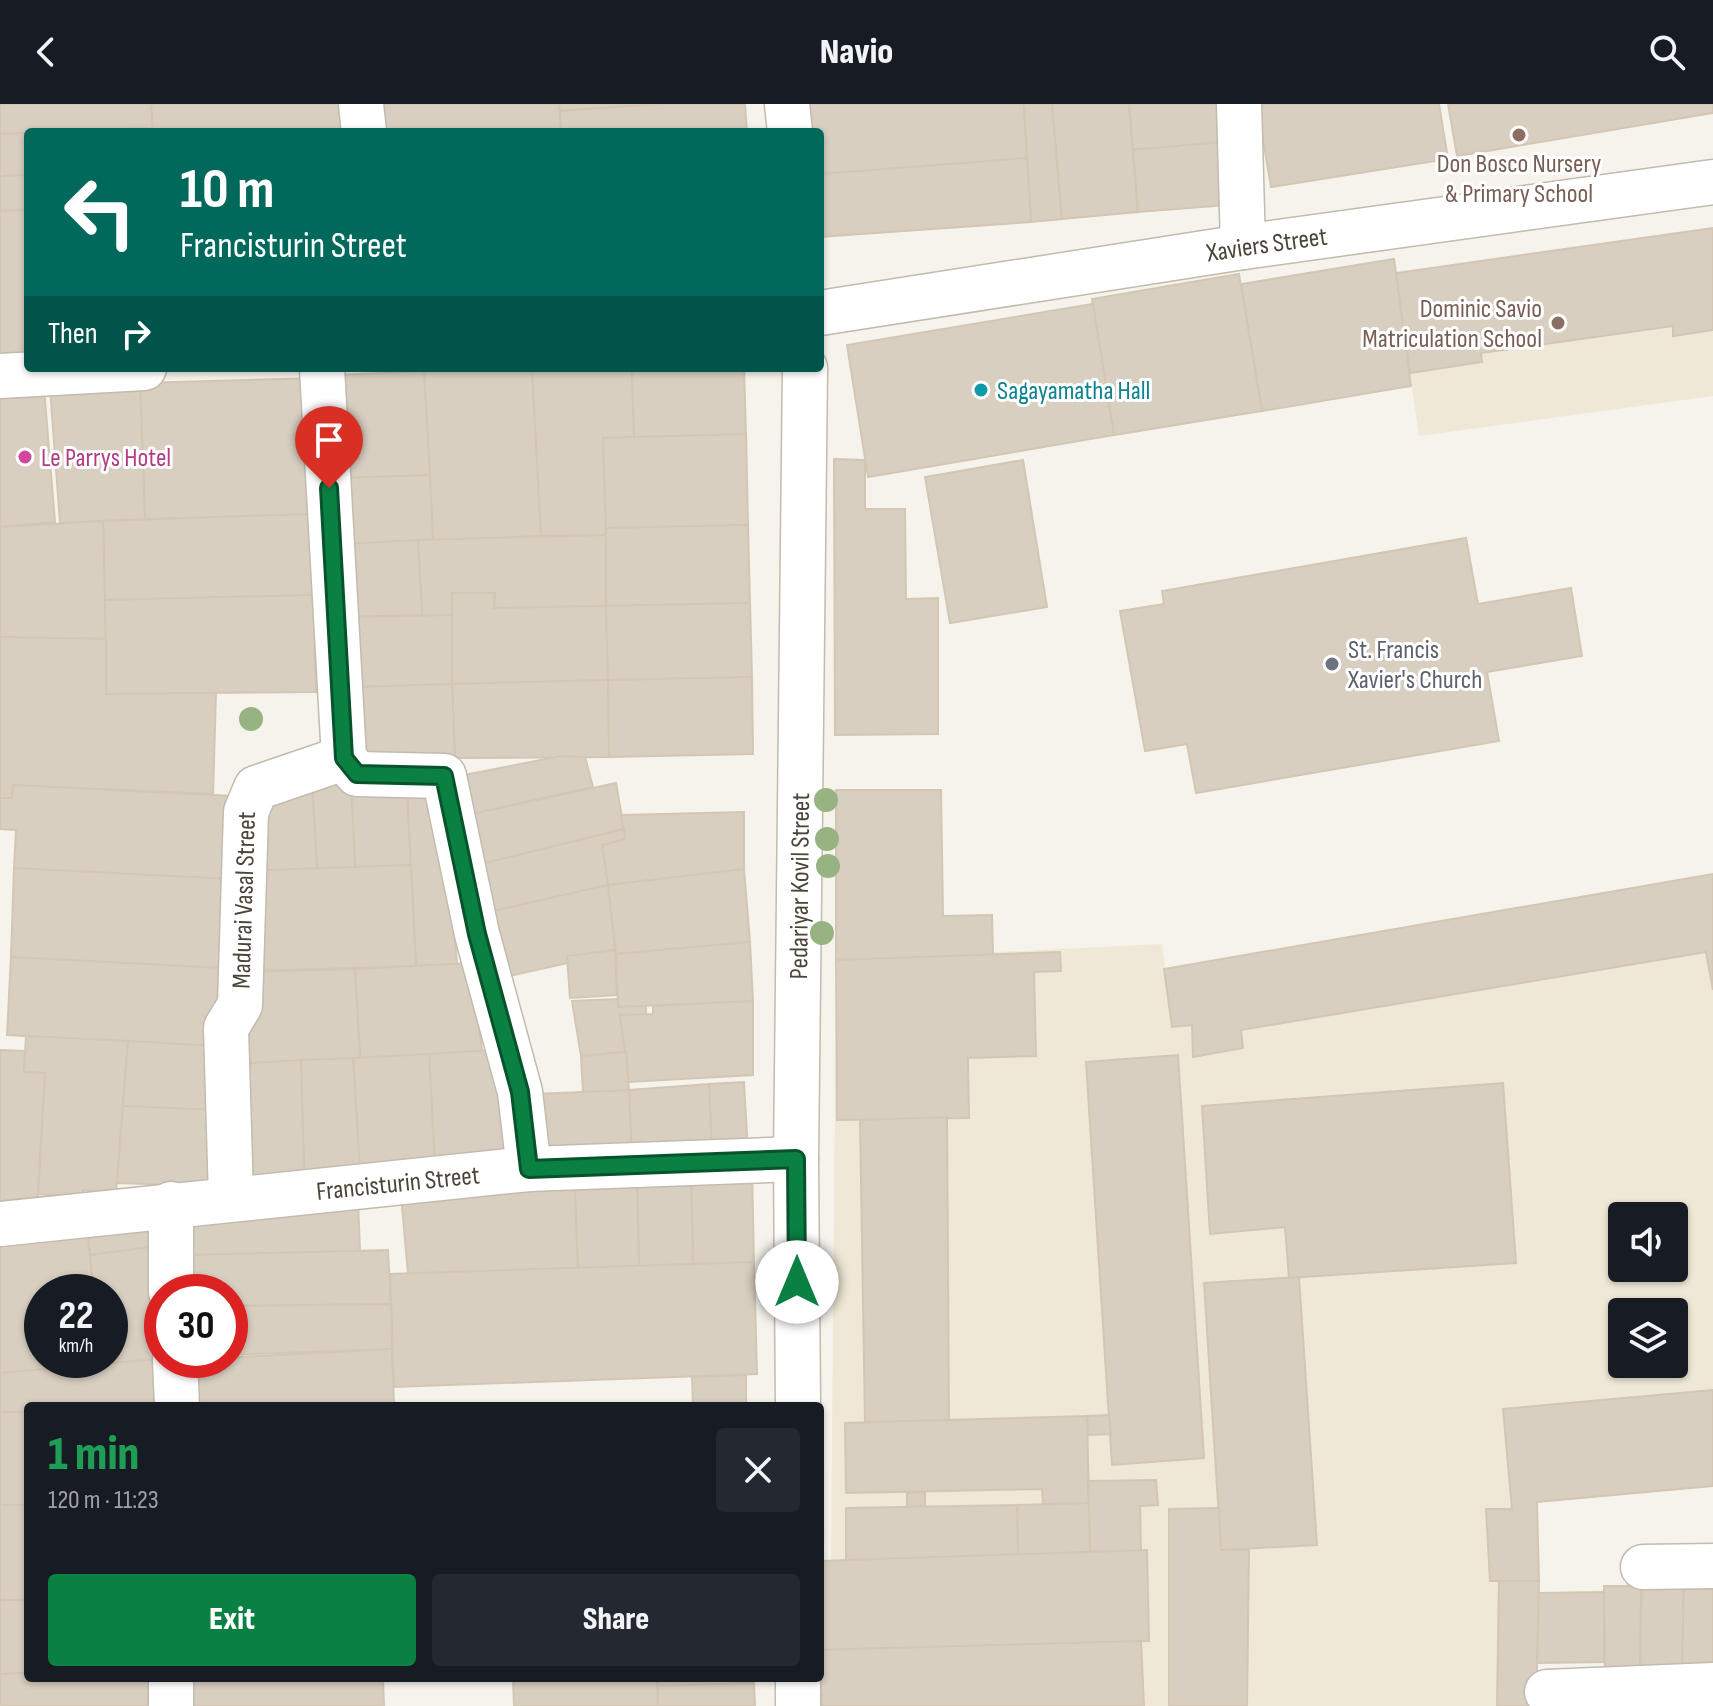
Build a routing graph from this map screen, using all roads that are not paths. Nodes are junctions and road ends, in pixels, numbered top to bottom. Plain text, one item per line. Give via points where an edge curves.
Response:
1 (361, 104) edge
2 (787, 104) edge
3 (1239, 104) edge
4 (364, 128) edge
5 (790, 128) edge
6 (1713, 182) edge
7 (1243, 247) junction
8 (824, 312) edge
9 (72, 372) edge
10 (322, 372) edge
11 (805, 372) edge
12 (0, 376) edge
13 (344, 758) junction
14 (796, 1159) junction
15 (529, 1169) junction
16 (231, 1198) junction
17 (171, 1204) junction
18 (0, 1224) edge
19 (171, 1274) edge
20 (176, 1378) edge
21 (177, 1402) edge
22 (798, 1402) edge
23 (1713, 1566) edge
24 (1643, 1567) dead end
25 (171, 1682) edge
26 (798, 1682) edge
27 (1713, 1685) edge
28 (1547, 1692) dead end
29 (171, 1706) edge
30 (798, 1706) edge

1 - 4 street
2 - 5 street
3 - 7 street
6 - 7 street, Xaviers Street
7 - 8 street, Xaviers Street
9 - 12 street
10 - 13 street
11 - 14 street, Pedariyar Kovil Street
13 - 15 street via 357,774 444,776 477,934 520,1092
13 - 16 street, Madurai Vasal Street via 256,788 246,812 240,1005 226,1028
14 - 15 street, Francisturin Street
14 - 22 street, Pedariyar Kovil Street
15 - 16 street, Francisturin Street
16 - 17 street, Francisturin Street
17 - 18 street, Francisturin Street
17 - 19 street
20 - 21 street
23 - 24 street
25 - 29 street
26 - 30 street
27 - 28 street

